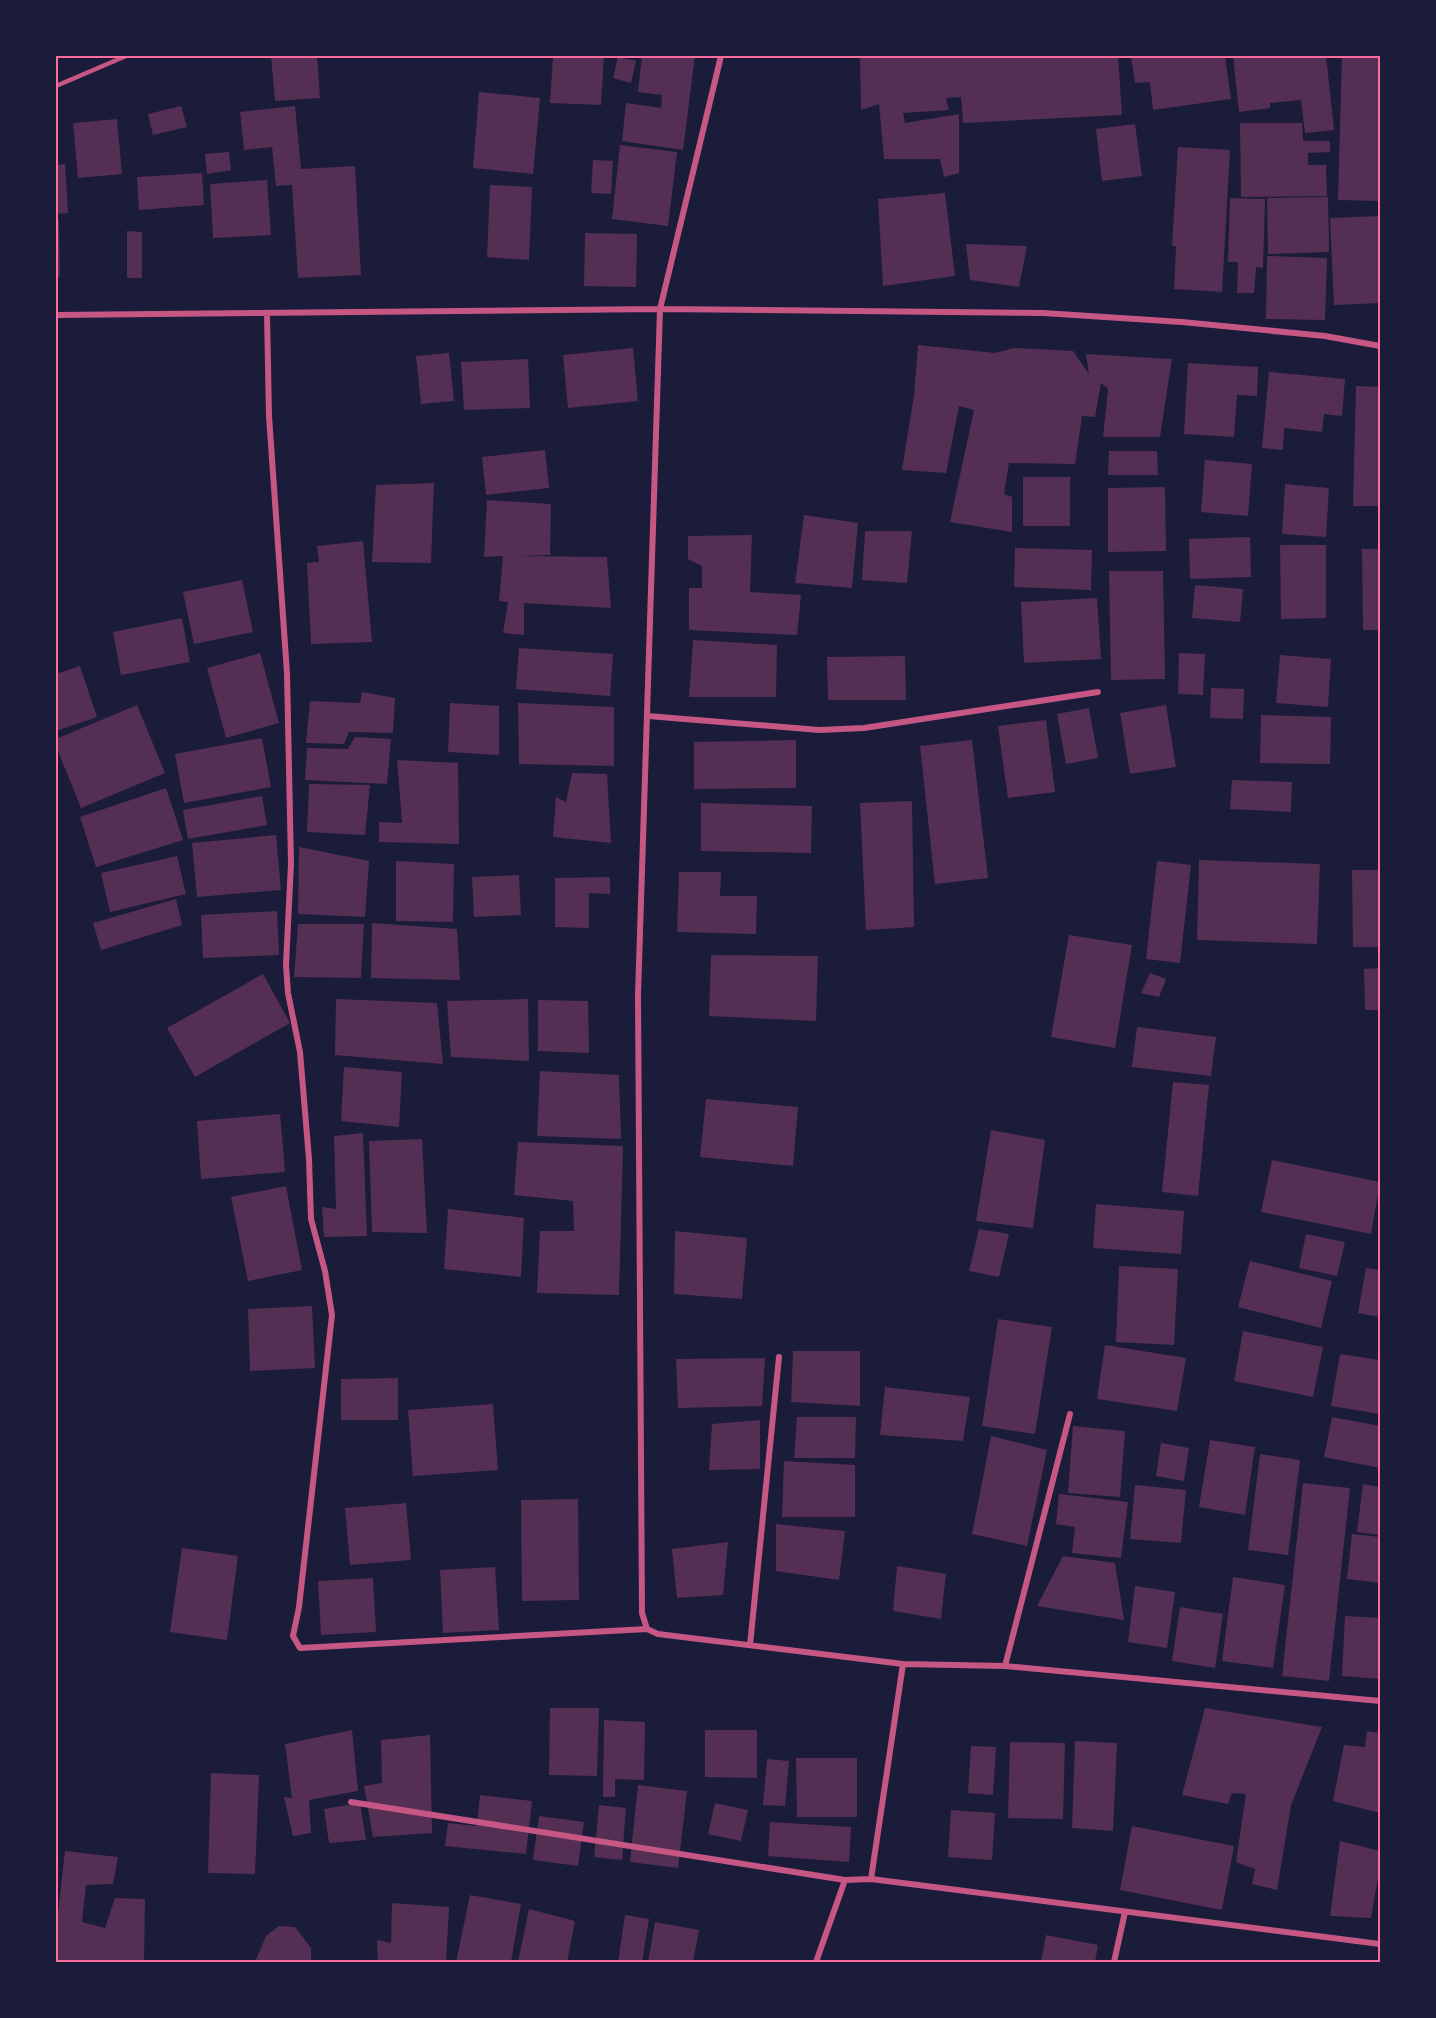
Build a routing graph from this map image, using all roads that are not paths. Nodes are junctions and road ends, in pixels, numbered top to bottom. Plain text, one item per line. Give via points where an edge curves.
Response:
1 (126, 56) edge
2 (721, 56) edge
3 (56, 86) edge
4 (660, 309) junction
5 (267, 313) junction
6 (56, 315) edge
7 (1380, 346) edge
8 (1098, 692) dead end
9 (648, 716) junction
10 (779, 1357) dead end
11 (1070, 1414) dead end
12 (647, 1629) junction
13 (750, 1645) junction
14 (903, 1664) junction
15 (1005, 1665) junction
16 (1380, 1701) edge
17 (351, 1802) dead end
18 (872, 1879) junction
19 (845, 1880) junction
20 (1125, 1912) junction
21 (1380, 1944) edge
22 (816, 1962) edge
23 (1114, 1962) edge

1 - 3 lane
2 - 4 street
4 - 5 street
4 - 7 street via 1043,314 1182,322
4 - 9 street
5 - 6 street
5 - 12 street via 269,416 286,673 291,864 286,965 300,1052 311,1219 332,1315 293,1636 300,1648
8 - 9 street via 864,728 819,730
9 - 12 street via 638,995 642,1613
10 - 13 street
11 - 15 street
12 - 13 street via 658,1634
13 - 14 street
14 - 15 street
14 - 18 street
15 - 16 street
17 - 19 street
18 - 19 street
18 - 20 street
19 - 22 street
20 - 21 street
20 - 23 street

